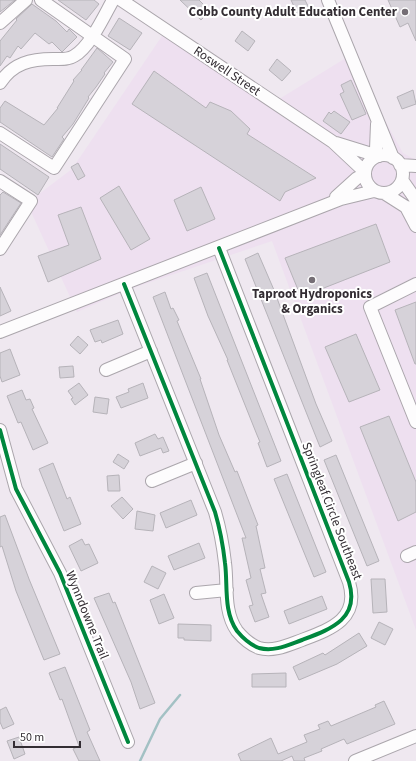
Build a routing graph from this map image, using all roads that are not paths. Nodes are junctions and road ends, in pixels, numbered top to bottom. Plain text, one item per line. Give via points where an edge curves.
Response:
1 (26, 0) edge
2 (41, 0) edge
3 (113, 0) edge
4 (121, 0) edge
5 (328, 0) edge
6 (0, 23) edge
7 (91, 36) junction
8 (0, 83) edge
9 (375, 111) junction
10 (0, 133) edge
11 (333, 142) junction
12 (378, 156) junction
13 (397, 161) junction
14 (416, 166) edge
15 (365, 173) junction
16 (416, 174) edge
17 (402, 179) junction
18 (0, 181) edge
19 (379, 192) junction
20 (331, 202) junction
21 (413, 205) edge
22 (416, 226) edge
23 (219, 248) junction
24 (0, 249) edge
25 (124, 284) junction
26 (416, 284) edge
27 (0, 332) edge
28 (152, 352) junction
29 (106, 370) dead end
30 (416, 422) edge
31 (0, 430) edge
32 (196, 463) junction
33 (152, 481) dead end
34 (227, 590) junction
35 (196, 593) dead end
36 (416, 736) edge
37 (128, 742) dead end
38 (357, 761) edge

1 - 6 street
2 - 7 street
3 - 7 street
4 - 11 street, Roswell Street
5 - 9 street
7 - 8 street via 75,56 26,61 13,68
7 - 10 street via 126,58 54,168
9 - 12 street
9 - 13 street
11 - 12 street, Roswell Street
11 - 15 street, Roswell Street
12 - 13 street
12 - 15 street via 370,161
13 - 14 street
13 - 17 street
15 - 19 street via 367,184
15 - 20 street
16 - 17 street
17 - 19 street via 393,191
17 - 21 street
18 - 24 street via 31,201
19 - 20 street via 352,195
19 - 21 street
20 - 23 street
21 - 22 street
23 - 25 street
23 - 34 street, Springleaf Circle Southeast via 352,592 347,613 331,629 270,649 257,647 237,630 228,607
25 - 27 street
25 - 28 street, Springleaf Circle Southeast
26 - 30 street via 370,307
28 - 29 street
28 - 32 street, Springleaf Circle Southeast
31 - 37 street, Wynndowne Trail via 16,489 60,573
32 - 33 street
32 - 34 street, Springleaf Circle Southeast via 222,536
34 - 35 street
36 - 38 street

